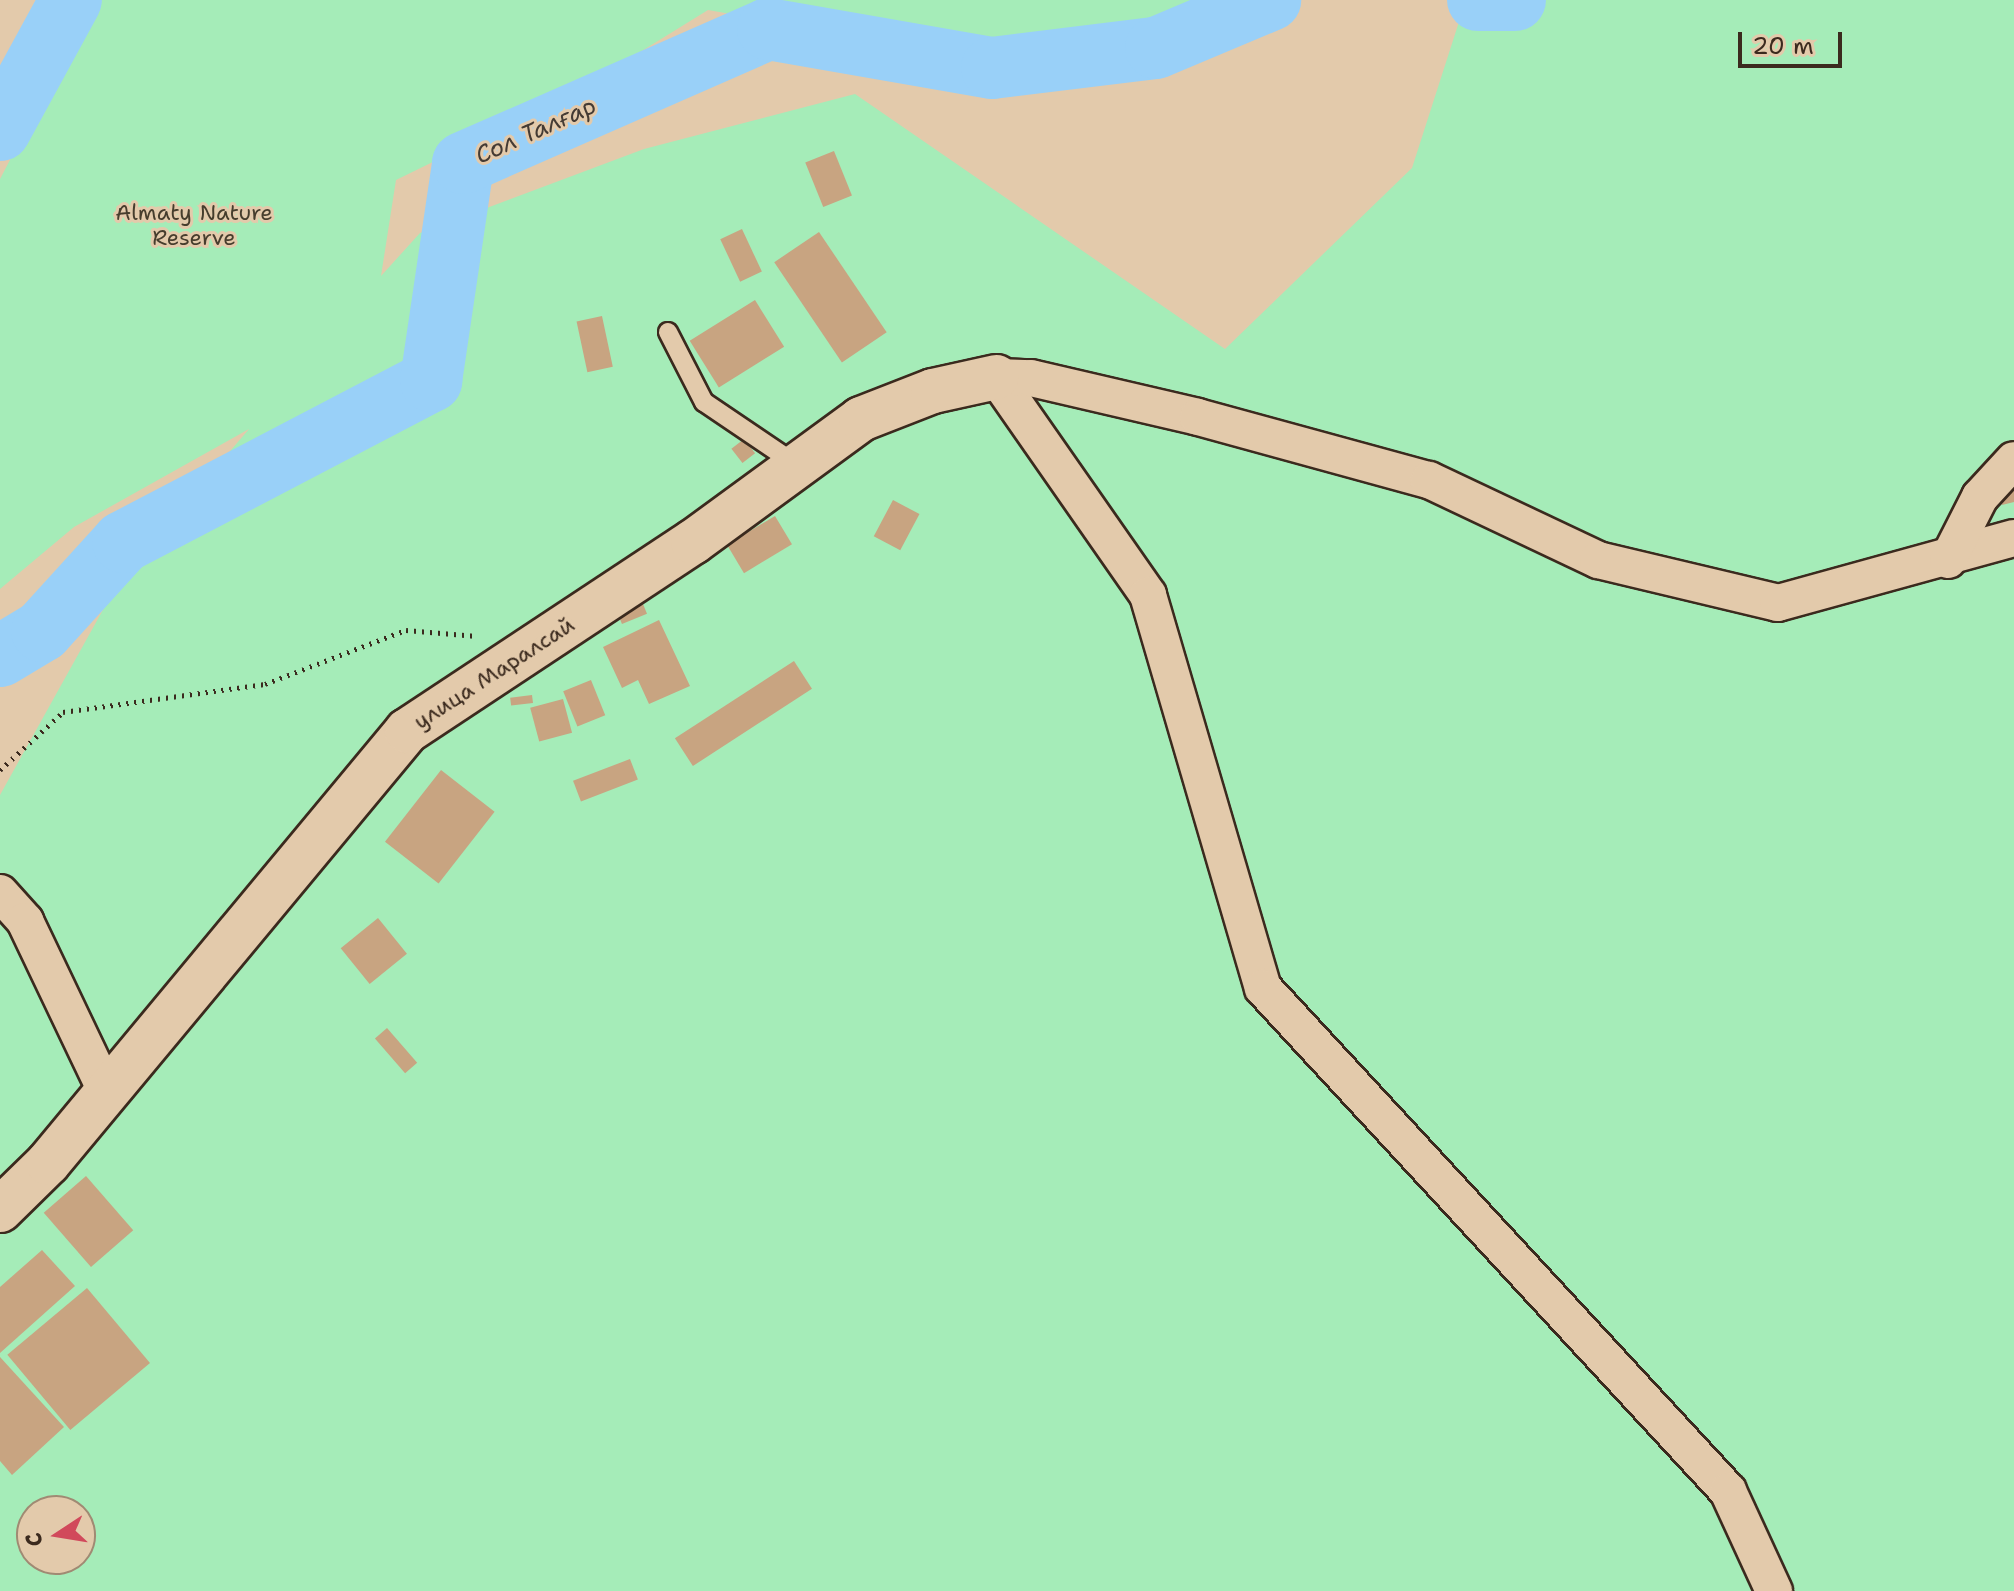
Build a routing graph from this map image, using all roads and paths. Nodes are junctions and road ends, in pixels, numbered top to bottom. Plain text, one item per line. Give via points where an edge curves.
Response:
1 (668, 332) dead end
2 (996, 377) junction
3 (2014, 460) edge
4 (797, 465) junction
5 (2014, 538) edge
6 (1948, 560) junction
7 (481, 636) dead end
8 (0, 770) edge
9 (0, 893) edge
10 (106, 1091) junction
11 (0, 1210) edge
12 (1774, 1591) edge

1 - 4 lane via 704,402
2 - 4 street, улица Маралсай via 933,391 861,419
2 - 6 street via 1031,378 1198,417 1429,480 1598,560 1778,603
2 - 12 street via 1148,595 1263,988 1728,1491
3 - 6 street via 1980,497
4 - 10 street, улица Маралсай via 693,542 407,731
5 - 6 street
7 - 8 path via 406,630 265,684 63,712
9 - 10 street via 25,921
10 - 11 street, улица Маралсай via 48,1163

